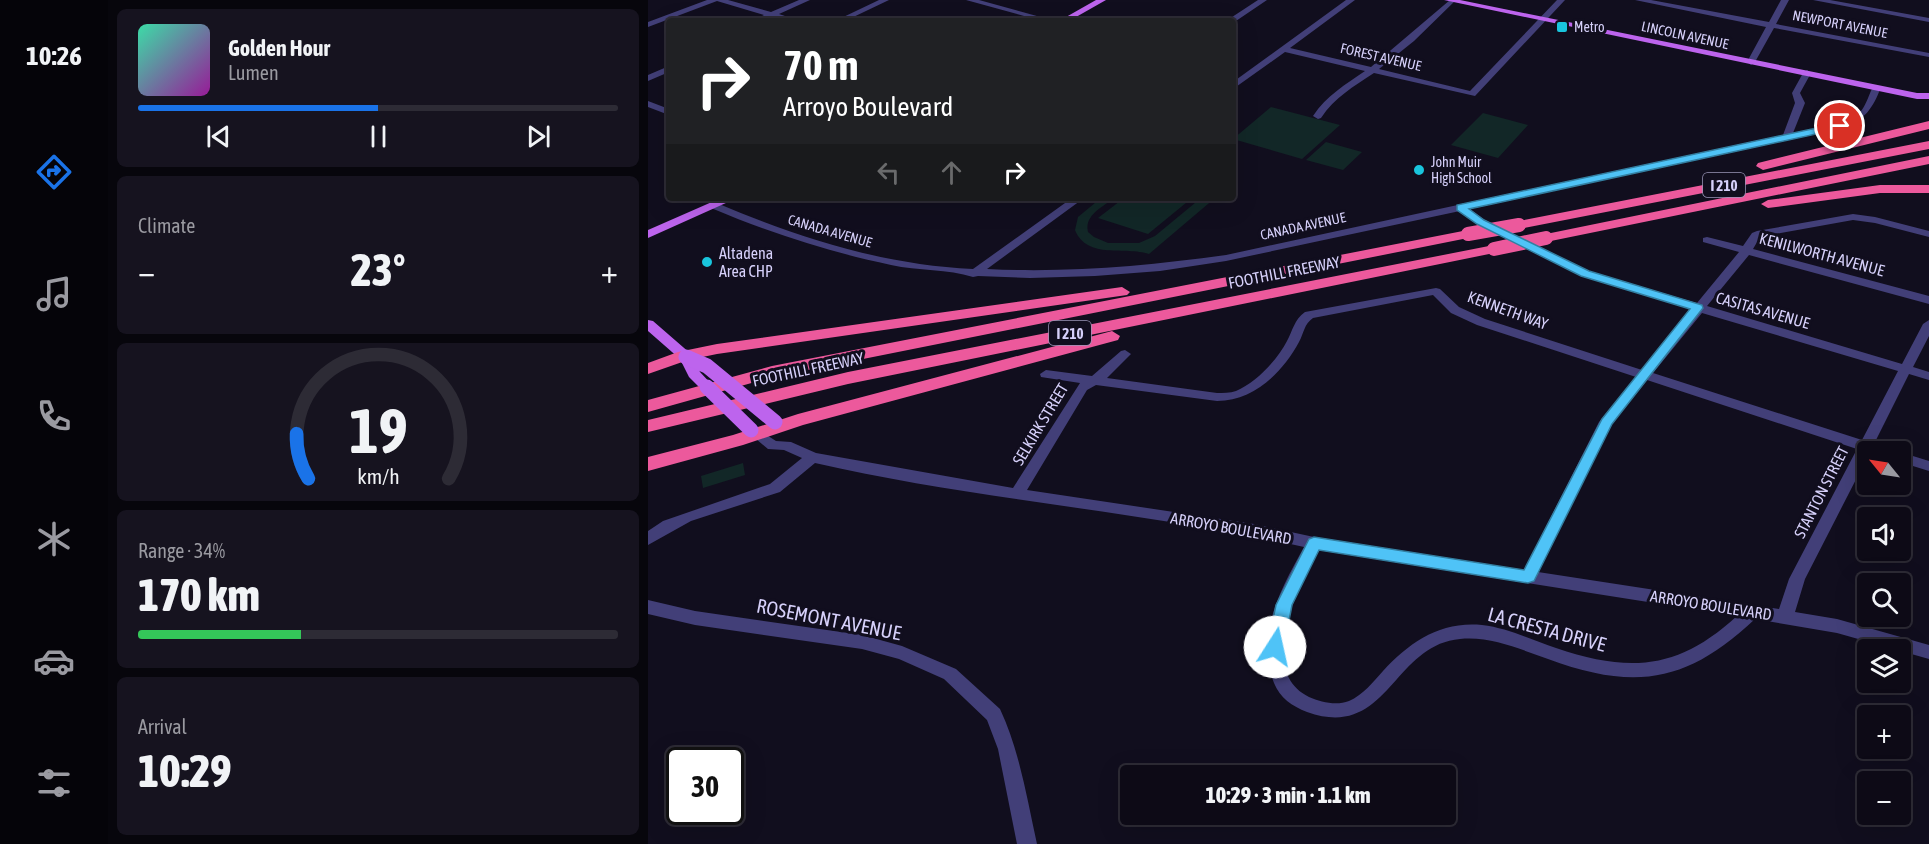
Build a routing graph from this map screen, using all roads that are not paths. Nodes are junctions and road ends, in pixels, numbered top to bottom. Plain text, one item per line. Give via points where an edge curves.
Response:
1 (714, 0) edge
2 (720, 0) edge
3 (806, 0) edge
4 (885, 0) edge
5 (970, 0) edge
6 (1092, 0) edge
7 (1102, 0) edge
8 (1263, 0) edge
9 (1351, 0) edge
10 (1561, 0) edge
11 (1639, 0) edge
12 (1785, 0) edge
13 (1817, 0) edge
14 (1451, 1) edge
15 (772, 14) junction
16 (666, 18) edge
17 (666, 18) edge
18 (763, 18) edge
19 (786, 18) edge
20 (846, 18) edge
21 (1040, 18) edge
22 (1058, 18) edge
23 (1069, 18) edge
24 (1235, 18) edge
25 (1542, 19) junction
26 (1929, 20) edge
27 (648, 25) edge
28 (1772, 25) junction
29 (1283, 49) junction
30 (1929, 55) edge
31 (1751, 62) junction
32 (648, 67) edge
33 (666, 70) edge
34 (1372, 70) junction
35 (1806, 72) junction
36 (648, 78) edge
37 (1236, 83) edge
38 (1876, 87) junction
39 (1929, 98) edge
40 (648, 104) edge
41 (666, 111) edge
42 (1318, 116) dead end
43 (1929, 125) edge
44 (1787, 137) junction
45 (1929, 145) edge
46 (1929, 160) edge
47 (1929, 189) edge
48 (1658, 198) junction
49 (725, 201) edge
50 (1075, 201) edge
51 (715, 206) junction
52 (1461, 207) junction
53 (1620, 224) junction
54 (648, 234) edge
55 (1929, 234) edge
56 (1707, 240) dead end
57 (648, 242) edge
58 (1746, 251) junction
59 (973, 274) junction
60 (1273, 274) junction
61 (1262, 294) junction
62 (1929, 300) edge
63 (1697, 308) junction
64 (648, 324) edge
65 (1929, 324) edge
66 (1125, 354) dead end
67 (685, 357) junction
68 (648, 369) edge
69 (1905, 369) junction
70 (1046, 374) dead end
71 (1644, 374) junction
72 (1929, 376) edge
73 (1091, 381) junction
74 (648, 406) edge
75 (778, 424) junction
76 (648, 426) edge
77 (754, 432) junction
78 (1868, 441) edge
79 (1857, 443) edge
80 (786, 445) junction
81 (812, 457) junction
82 (1911, 460) edge
83 (1857, 462) edge
84 (648, 464) edge
85 (1929, 466) edge
86 (1017, 495) junction
87 (648, 539) edge
88 (1314, 543) junction
89 (1528, 577) junction
90 (648, 607) edge
91 (1753, 611) junction
92 (1785, 616) junction
93 (1929, 652) edge
94 (1027, 844) edge

1 - 16 street
2 - 15 street
3 - 15 street
4 - 20 street
5 - 21 street
6 - 22 main road
7 - 23 main road
8 - 24 street
9 - 29 street
10 - 25 street
11 - 28 street, NEWPORT AVENUE
12 - 28 street
13 - 26 street
14 - 25 main road, LINCOLN AVENUE
14 - 34 street
15 - 18 street
15 - 19 street
17 - 27 street
25 - 31 main road, LINCOLN AVENUE
25 - 34 street, FOREST AVENUE via 1472,93
28 - 30 street, NEWPORT AVENUE
28 - 31 street
29 - 34 street, FOREST AVENUE
29 - 37 street
31 - 35 main road, LINCOLN AVENUE
32 - 33 street
33 - 36 street
34 - 42 street via 1332,96
35 - 38 main road, LINCOLN AVENUE
35 - 44 street via 1796,93 1800,104
38 - 39 main road, LINCOLN AVENUE
38 - 44 street, CANADA AVENUE via 1868,111 1853,122
40 - 41 street
43 - 48 highway via 1762,166
44 - 52 street, CANADA AVENUE
45 - 48 highway, FOOTHILL FREEWAY / I 210
46 - 53 highway, FOOTHILL FREEWAY / I 210
47 - 53 highway via 1880,189
48 - 60 highway, FOOTHILL FREEWAY / I 210, bridge
49 - 51 main road
50 - 59 street
51 - 54 main road
51 - 57 main road via 710,213
51 - 59 street, CANADA AVENUE via 790,236 853,255
52 - 59 street, CANADA AVENUE via 1184,265 1075,274
52 - 63 street, CASITAS AVENUE via 1481,222 1585,274
53 - 61 highway, FOOTHILL FREEWAY / I 210, bridge
55 - 58 street via 1853,217 1761,233
56 - 58 street, KENILWORTH AVENUE
58 - 62 street, KENILWORTH AVENUE
58 - 63 street
60 - 67 highway via 958,313
60 - 74 highway, FOOTHILL FREEWAY / I 210 via 772,372
61 - 75 highway via 995,369
61 - 76 highway, FOOTHILL FREEWAY / I 210 via 775,393
63 - 69 street, CASITAS AVENUE
63 - 71 street
64 - 67 main road
65 - 69 street, STANTON STREET
66 - 73 street, SELKIRK STREET
67 - 68 highway
67 - 75 main road, bridge via 707,366
67 - 77 main road, ARROYO BOULEVARD, bridge via 694,374
69 - 72 street, CASITAS AVENUE
69 - 78 street, STANTON STREET
70 - 73 street, KENNETH WAY
71 - 73 street, KENNETH WAY via 1481,322 1455,310 1436,291 1309,315 1301,320 1294,340 1255,387 1236,396
71 - 79 street, KENNETH WAY
71 - 89 street via 1606,422
73 - 86 street, SELKIRK STREET via 1082,387
75 - 77 highway
75 - 80 street via 790,435
77 - 80 street, ARROYO BOULEVARD via 773,446
77 - 84 highway
80 - 81 street, ARROYO BOULEVARD
81 - 86 street, ARROYO BOULEVARD
81 - 87 street via 775,488 686,517
82 - 85 street
83 - 92 street, STANTON STREET via 1797,579
86 - 88 street, ARROYO BOULEVARD via 1254,530
88 - 89 street, ARROYO BOULEVARD
88 - 91 street, LA CRESTA DRIVE via 1284,605 1275,647 1287,691 1313,707 1329,711 1345,711 1359,705 1375,694 1411,653 1443,635 1493,634 1587,664 1647,670 1670,668 1692,660 1716,645
89 - 91 street, ARROYO BOULEVARD
90 - 94 street, ROSEMONT AVENUE via 695,618 862,642 902,653 950,674 994,715 1006,749
91 - 92 street, ARROYO BOULEVARD
92 - 93 street, ARROYO BOULEVARD

